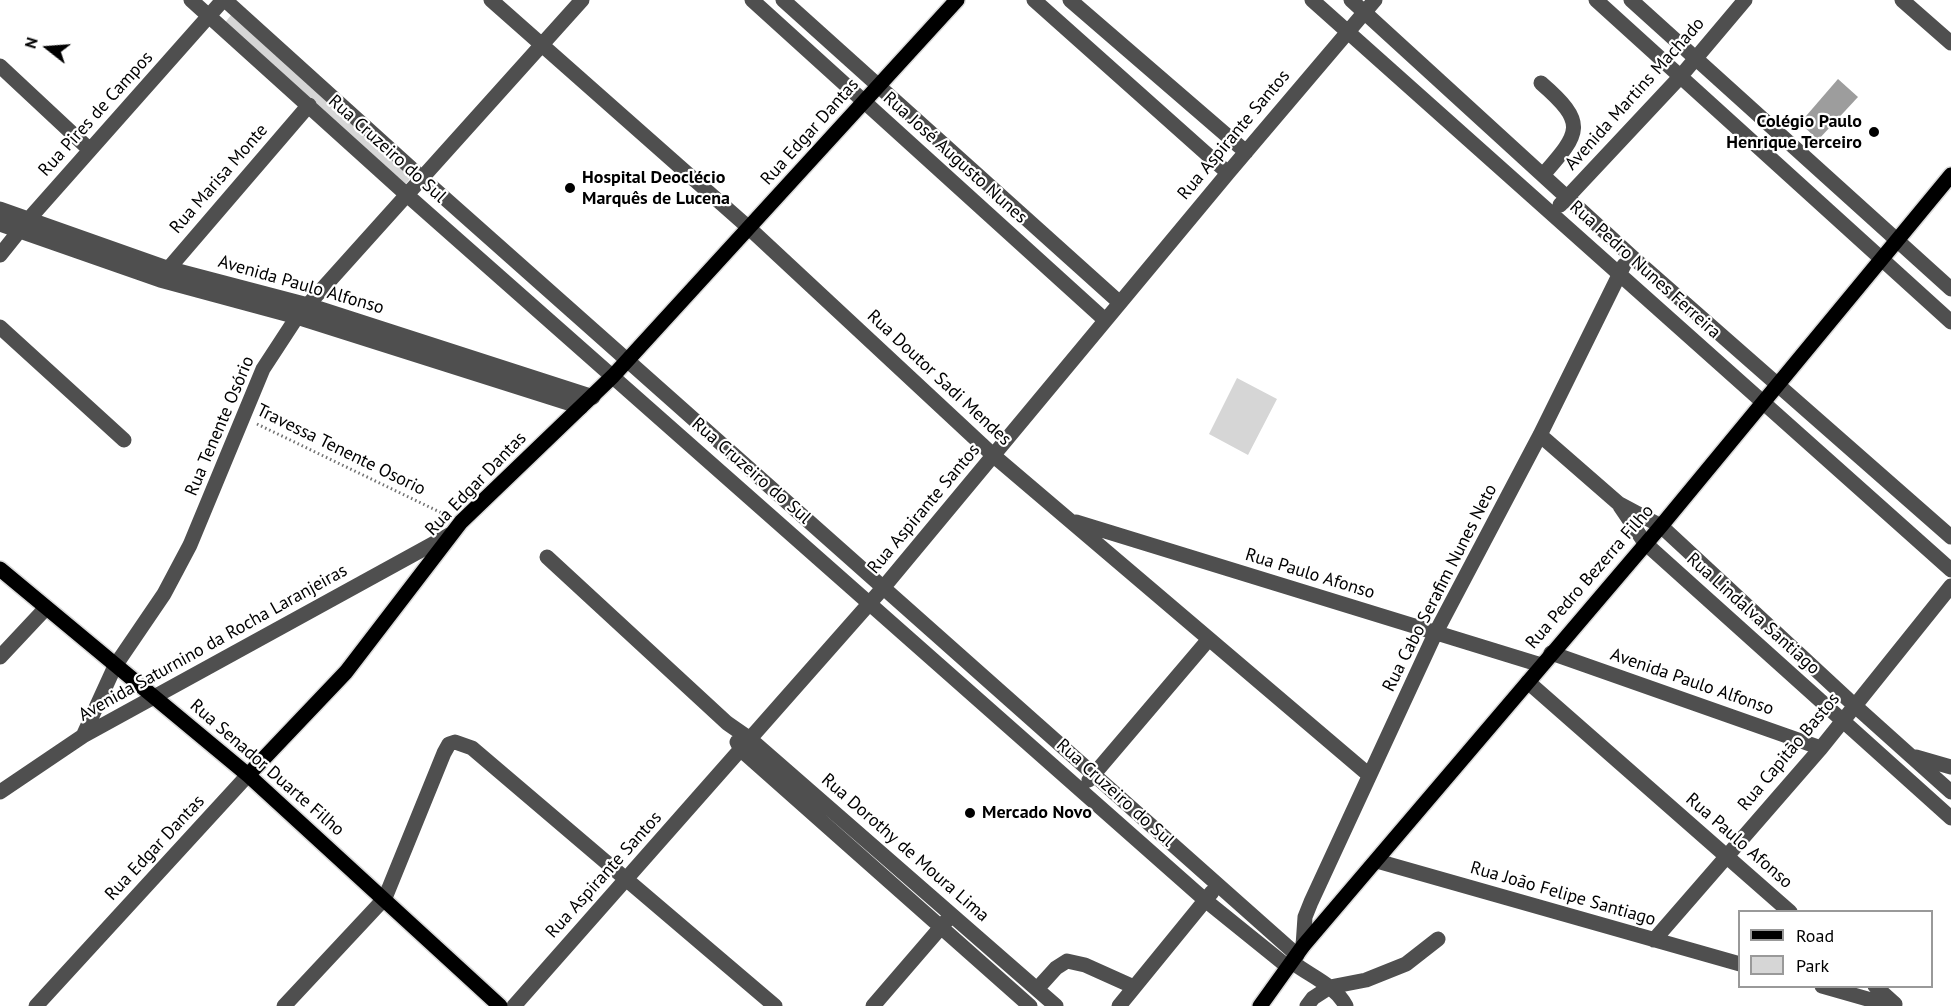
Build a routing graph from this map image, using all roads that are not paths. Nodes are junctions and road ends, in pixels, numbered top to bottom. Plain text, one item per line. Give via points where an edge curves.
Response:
1 (191, 0) edge
2 (224, 0) edge
3 (491, 0) edge
4 (582, 0) edge
5 (752, 0) edge
6 (783, 0) edge
7 (957, 0) edge
8 (1034, 0) edge
9 (1070, 0) edge
10 (1312, 0) edge
11 (1351, 0) edge
12 (1375, 0) edge
13 (1596, 0) edge
14 (1631, 0) edge
15 (1745, 0) edge
16 (1902, 0) edge
17 (1364, 12) junction
18 (209, 17) junction
19 (1347, 32) junction
20 (1951, 43) edge
21 (542, 46) junction
22 (1697, 58) junction
23 (0, 66) edge
24 (1680, 77) junction
25 (1541, 83) dead end
26 (878, 86) junction
27 (864, 101) junction
28 (309, 105) junction
29 (90, 150) junction
30 (1246, 152) junction
31 (1227, 172) junction
32 (1543, 175) junction
33 (1951, 175) edge
34 (422, 178) junction
35 (407, 195) junction
36 (1567, 197) junction
37 (0, 209) edge
38 (1552, 214) junction
39 (0, 224) edge
40 (23, 225) junction
41 (748, 228) junction
42 (1897, 240) junction
43 (0, 255) edge
44 (1630, 255) junction
45 (1881, 259) junction
46 (1620, 273) junction
47 (163, 274) junction
48 (1951, 289) edge
49 (1120, 303) junction
50 (308, 305) junction
51 (297, 317) junction
52 (1105, 320) junction
53 (1951, 322) edge
54 (0, 327) edge
55 (628, 360) junction
56 (613, 376) junction
57 (1777, 383) junction
58 (1762, 401) junction
59 (587, 402) junction
60 (1540, 435) junction
61 (124, 440) dead end
62 (725, 446) junction
63 (1851, 448) junction
64 (994, 456) junction
65 (711, 462) junction
66 (1835, 466) junction
67 (1618, 503) junction
68 (1069, 519) junction
69 (1661, 526) junction
70 (449, 536) junction
71 (1951, 537) edge
72 (833, 542) junction
73 (1646, 543) junction
74 (547, 557) dead end
75 (819, 558) junction
76 (0, 569) edge
77 (1951, 570) edge
78 (1951, 586) edge
79 (883, 588) junction
80 (870, 602) junction
81 (46, 608) junction
82 (1436, 634) junction
83 (1209, 639) junction
84 (1551, 652) junction
85 (0, 657) edge
86 (1541, 665) junction
87 (115, 666) junction
88 (1528, 682) junction
89 (155, 698) junction
90 (1854, 705) junction
91 (1842, 721) junction
92 (83, 736) junction
93 (746, 744) junction
94 (1821, 748) junction
95 (1910, 755) junction
96 (1951, 767) edge
97 (1094, 774) junction
98 (248, 775) junction
99 (1369, 775) junction
100 (1080, 789) junction
101 (0, 792) edge
102 (1951, 792) edge
103 (1951, 818) edge
104 (1727, 857) junction
105 (1377, 861) junction
106 (626, 879) junction
107 (1218, 885) junction
108 (385, 898) junction
109 (1206, 900) junction
110 (1788, 910) edge
111 (952, 915) junction
112 (941, 927) junction
113 (1438, 939) dead end
114 (1654, 940) junction
115 (1295, 957) junction
116 (1738, 963) edge
117 (1134, 987) junction
118 (1330, 987) junction
119 (1826, 988) edge
120 (1876, 988) edge
121 (1037, 990) junction
122 (36, 1006) edge
123 (284, 1006) edge
124 (500, 1006) edge
125 (514, 1006) edge
126 (775, 1006) edge
127 (873, 1006) edge
128 (1030, 1006) edge
129 (1056, 1006) edge
130 (1119, 1006) edge
131 (1260, 1006) edge
132 (1307, 1006) edge
133 (1346, 1006) edge
134 (1892, 1006) edge
135 (1897, 1006) edge

1 - 18 street, Rua Cruzeiro do Sul
2 - 18 street, Rua Pires de Campos
2 - 34 street, Rua Cruzeiro do Sul
3 - 21 street, Rua Doutor Sadi Mendes
4 - 21 street, Rua Tenente Osório
5 - 27 street, Rua José Augusto Nunes
6 - 26 street, Rua José Augusto Nunes
7 - 26 main road, Rua Edgar Dantas
8 - 31 street
9 - 30 street
10 - 19 street, Rua Pedro Nunes Ferreira
11 - 17 street, Rua Pedro Nunes Ferreira
12 - 17 street, Rua Aspirante Santos
13 - 24 street
14 - 22 street
15 - 22 street, Avenida Martins Machado
16 - 20 street
17 - 19 street, Rua Aspirante Santos
17 - 32 street, Rua Pedro Nunes Ferreira
18 - 28 street, Rua Cruzeiro do Sul
18 - 29 street, Rua Pires de Campos
19 - 30 street, Rua Aspirante Santos
19 - 38 street, Rua Pedro Nunes Ferreira
21 - 34 street, Rua Tenente Osório
21 - 41 street, Rua Doutor Sadi Mendes
22 - 24 street, Avenida Martins Machado
22 - 42 street
23 - 29 street
24 - 36 street, Avenida Martins Machado
24 - 45 street
25 - 32 street via 1568,110 1574,128 1568,147
26 - 27 main road, Rua Edgar Dantas
26 - 49 street, Rua José Augusto Nunes
27 - 41 main road, Rua Edgar Dantas
27 - 52 street, Rua José Augusto Nunes
28 - 35 street, Rua Cruzeiro do Sul
28 - 47 street, Rua Marisa Monte
29 - 40 street, Rua Pires de Campos
30 - 31 street, Rua Aspirante Santos
31 - 49 street, Rua Aspirante Santos
32 - 36 street, Rua Pedro Nunes Ferreira
33 - 42 main road, Rua Pedro Bezerra Filho
34 - 35 street, Rua Tenente Osório
34 - 55 street, Rua Cruzeiro do Sul
35 - 50 street, Rua Tenente Osório
35 - 56 street, Rua Cruzeiro do Sul
36 - 38 street, Avenida Martins Machado
36 - 44 street, Rua Pedro Nunes Ferreira
37 - 40 street, Avenida Paulo Alfonso
38 - 46 street, Rua Pedro Nunes Ferreira
39 - 40 street, Avenida Paulo Alfonso
40 - 43 street, Rua Pires de Campos
40 - 47 street, Avenida Paulo Alfonso
41 - 55 main road, Rua Edgar Dantas
41 - 64 street, Rua Doutor Sadi Mendes
42 - 45 main road, Rua Pedro Bezerra Filho
42 - 48 street
44 - 46 street, Rua Cabo Serafim Nunes Neto
44 - 57 street, Rua Pedro Nunes Ferreira
45 - 53 street
45 - 57 main road, Rua Pedro Bezerra Filho
46 - 58 street, Rua Pedro Nunes Ferreira
46 - 60 street, Rua Cabo Serafim Nunes Neto
47 - 50 street, Avenida Paulo Alfonso
47 - 51 street, Avenida Paulo Alfonso
49 - 52 street, Rua Aspirante Santos
50 - 51 street, Rua Tenente Osório
50 - 59 street, Avenida Paulo Alfonso
51 - 59 street, Avenida Paulo Alfonso
51 - 87 street, Rua Tenente Osório via 263,369 190,545 164,594
52 - 64 street, Rua Aspirante Santos
54 - 61 street
55 - 56 main road, Rua Edgar Dantas
55 - 62 street, Rua Cruzeiro do Sul
56 - 59 main road, Rua Edgar Dantas
56 - 65 street, Rua Cruzeiro do Sul
57 - 58 main road, Rua Pedro Bezerra Filho
57 - 63 street, Rua Pedro Nunes Ferreira
58 - 66 street, Rua Pedro Nunes Ferreira
58 - 69 main road, Rua Pedro Bezerra Filho
59 - 70 main road, Rua Edgar Dantas
60 - 67 street, Rua Lindalva Santiago
60 - 82 street, Rua Cabo Serafim Nunes Neto
62 - 65 street
62 - 72 street, Rua Cruzeiro do Sul
63 - 66 street
63 - 71 street, Rua Pedro Nunes Ferreira
64 - 68 street, Rua Doutor Sadi Mendes
64 - 79 street, Rua Aspirante Santos
65 - 75 street, Rua Cruzeiro do Sul
66 - 77 street, Rua Pedro Nunes Ferreira
67 - 69 street, Rua Lindalva Santiago
67 - 73 street, Rua Lindalva Santiago
68 - 82 street, Rua Paulo Afonso
68 - 83 street, Rua Doutor Sadi Mendes
69 - 73 main road, Rua Pedro Bezerra Filho
69 - 90 street, Rua Lindalva Santiago
70 - 89 street, Avenida Saturnino da Rocha Laranjeiras
70 - 98 main road, Rua Edgar Dantas via 346,672
72 - 75 street
72 - 79 street, Rua Cruzeiro do Sul
73 - 84 main road, Rua Pedro Bezerra Filho
73 - 91 street, Rua Lindalva Santiago
74 - 93 street, Rua Dorothy de Moura Lima
75 - 80 street, Rua Cruzeiro do Sul
76 - 81 main road, Rua Senador Duarte Filho
78 - 90 street, Rua Capitão Bastos
79 - 80 street, Rua Aspirante Santos
79 - 97 street, Rua Cruzeiro do Sul
80 - 93 street, Rua Aspirante Santos
80 - 100 street, Rua Cruzeiro do Sul
81 - 85 street
81 - 87 main road, Rua Senador Duarte Filho
82 - 86 street, Rua Paulo Afonso
82 - 99 street, Rua Cabo Serafim Nunes Neto
83 - 97 street
83 - 99 street, Rua Doutor Sadi Mendes
84 - 86 main road, Rua Pedro Bezerra Filho
84 - 94 street, Avenida Paulo Alfonso
86 - 88 main road, Rua Pedro Bezerra Filho
87 - 89 main road, Rua Senador Duarte Filho
87 - 92 street, Rua Tenente Osório
88 - 104 street, Rua Paulo Afonso
88 - 105 main road, Rua Pedro Bezerra Filho
89 - 92 street, Avenida Saturnino da Rocha Laranjeiras
89 - 98 main road, Rua Senador Duarte Filho
90 - 91 street, Rua Capitão Bastos
90 - 95 street, Rua Lindalva Santiago
91 - 94 street, Rua Capitão Bastos
91 - 103 street, Rua Lindalva Santiago
92 - 101 street, Avenida Saturnino da Rocha Laranjeiras
93 - 106 street, Rua Aspirante Santos
93 - 111 street, Rua Dorothy de Moura Lima
93 - 112 street, Rua Dorothy de Moura Lima
94 - 104 street, Rua Capitão Bastos
95 - 96 street
95 - 102 street, Rua Lindalva Santiago
97 - 100 street
97 - 107 street, Rua Cruzeiro do Sul
98 - 108 main road, Rua Senador Duarte Filho
98 - 122 street, Rua Edgar Dantas
99 - 115 street, Rua Cabo Serafim Nunes Neto via 1311,902
100 - 109 street, Rua Cruzeiro do Sul
104 - 110 street, Rua Paulo Afonso
104 - 114 street, Rua Capitão Bastos
105 - 114 street, Rua João Felipe Santiago
105 - 115 main road, Rua Pedro Bezerra Filho
106 - 108 street via 471,748 455,742 448,744
106 - 125 street, Rua Aspirante Santos
106 - 126 street
107 - 109 street
107 - 115 street, Rua Cruzeiro do Sul
108 - 123 street
108 - 124 main road, Rua Senador Duarte Filho
109 - 115 street, Rua Cruzeiro do Sul
109 - 117 street
111 - 112 street
111 - 121 street, Rua Dorothy de Moura Lima
112 - 127 street
112 - 128 street, Rua Dorothy de Moura Lima
113 - 118 street via 1406,964 1366,980
114 - 116 street, Rua João Felipe Santiago
115 - 118 street
115 - 131 main road, Rua Pedro Bezerra Filho
117 - 121 street via 1067,961
117 - 130 street
118 - 132 street
118 - 133 street
119 - 134 street
120 - 135 street
121 - 129 street, Rua Dorothy de Moura Lima

